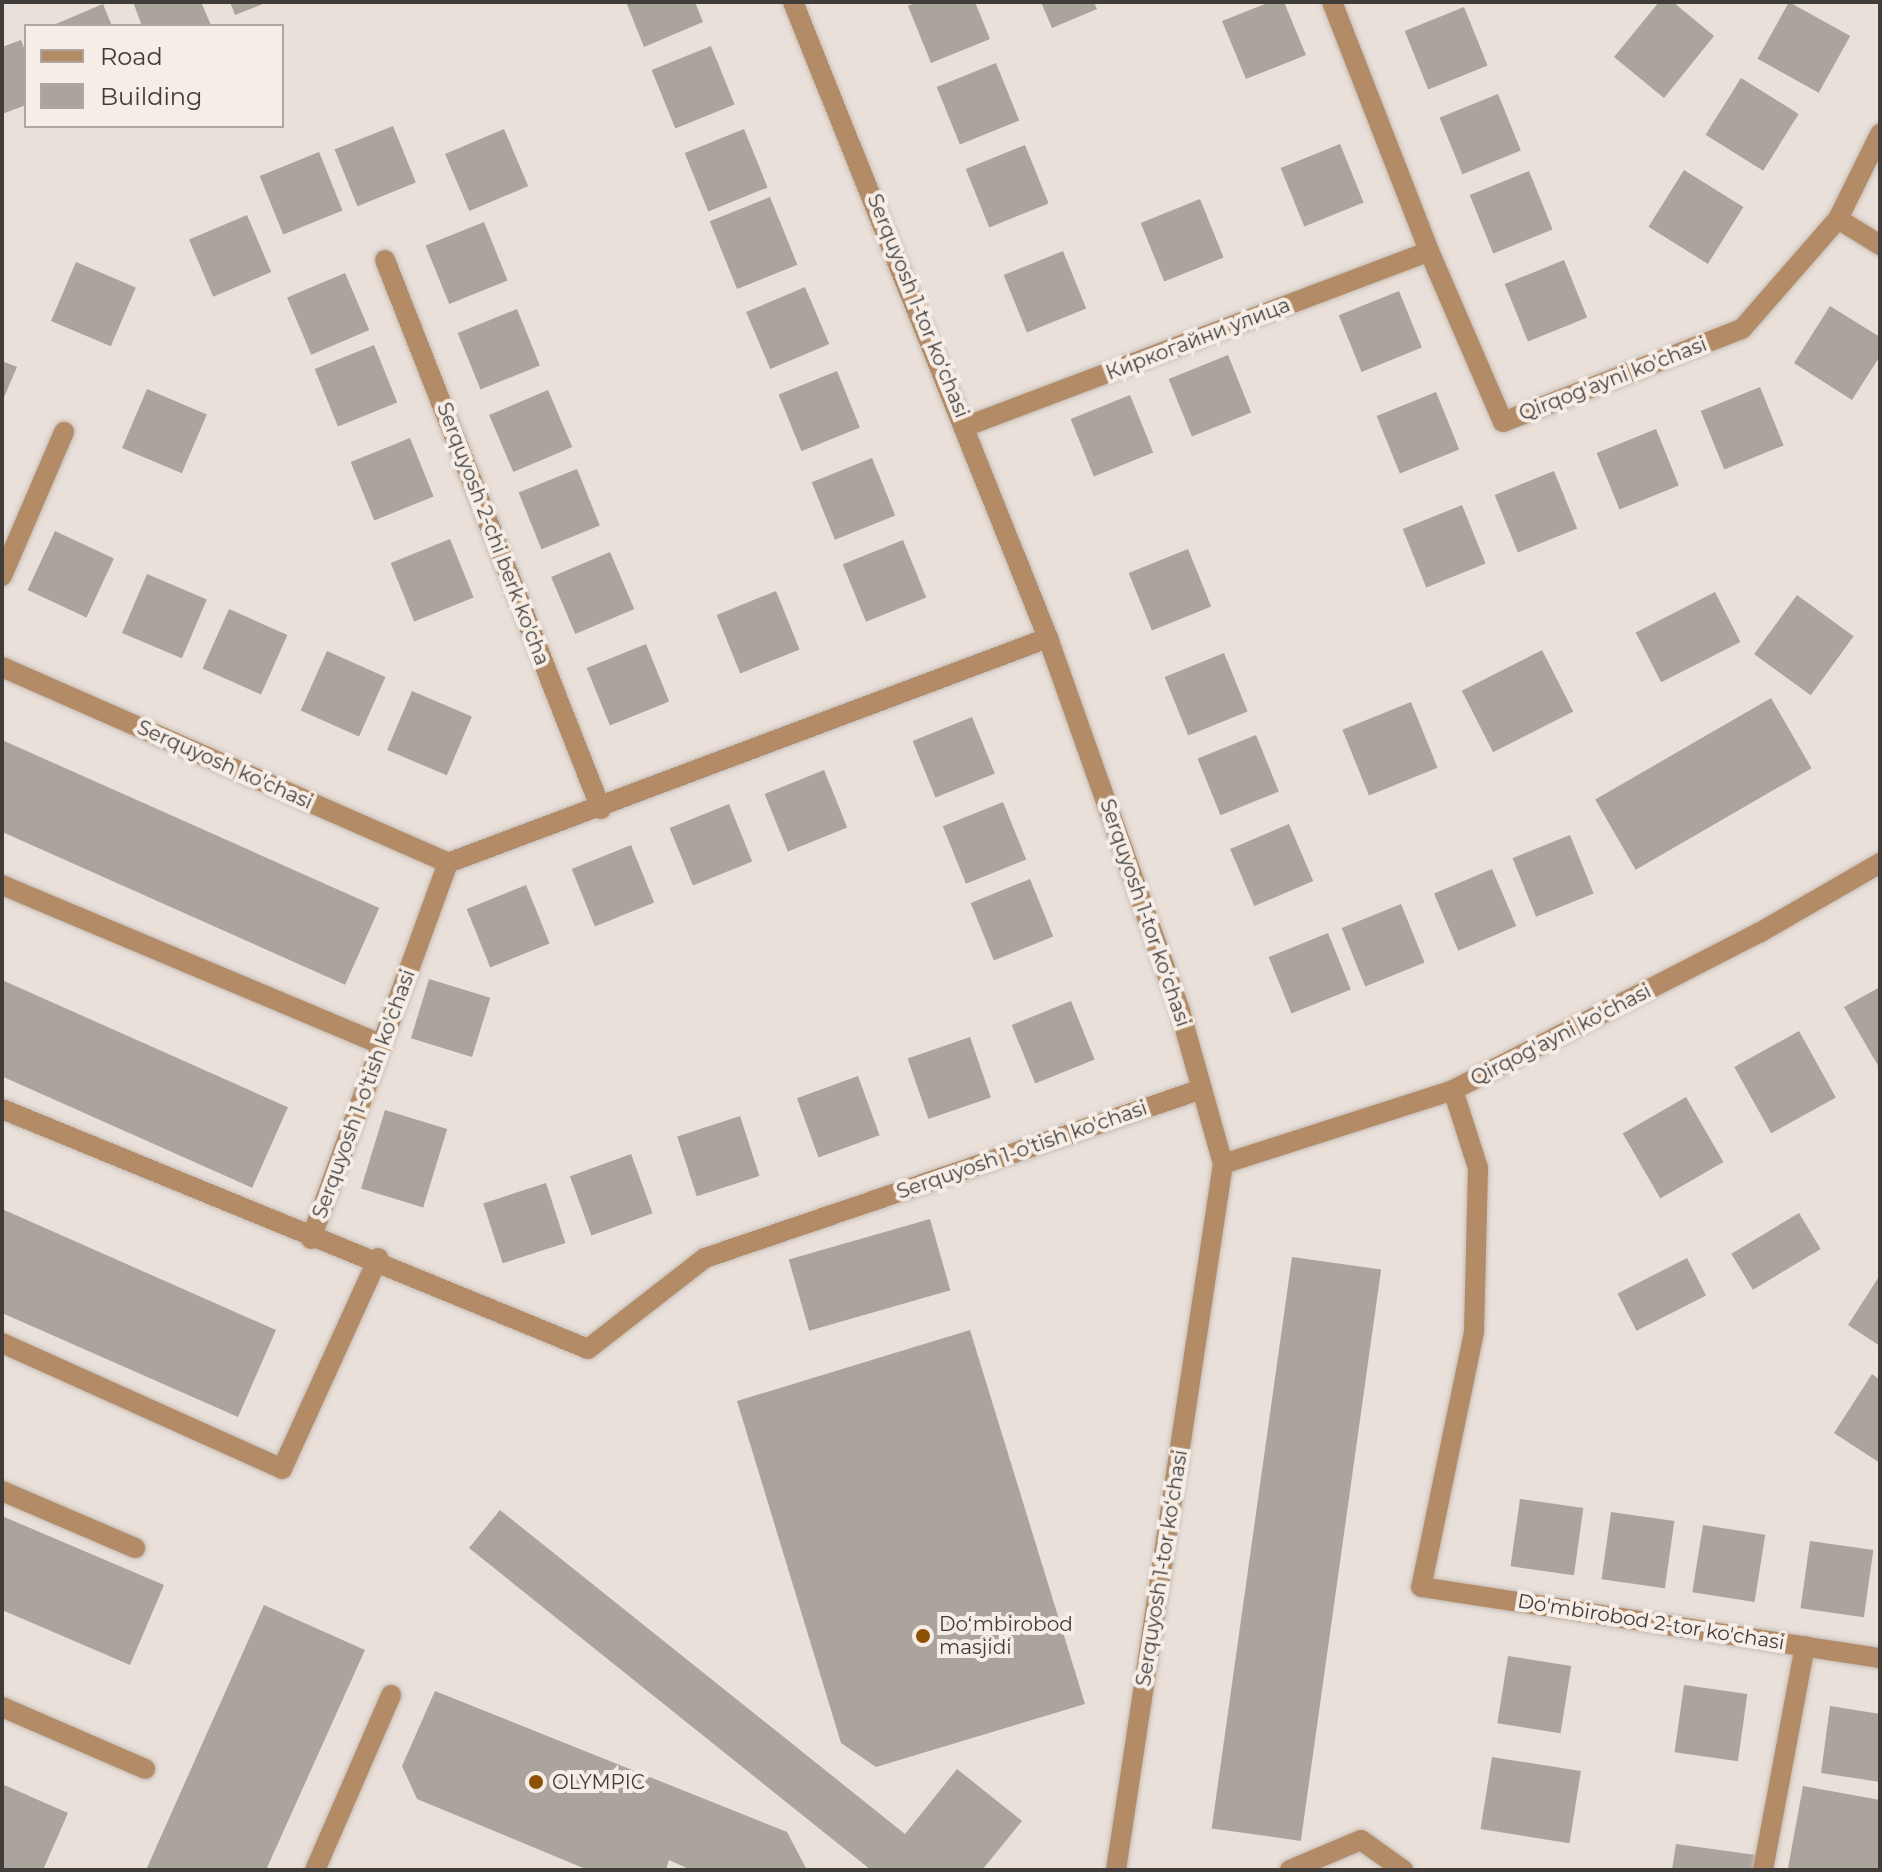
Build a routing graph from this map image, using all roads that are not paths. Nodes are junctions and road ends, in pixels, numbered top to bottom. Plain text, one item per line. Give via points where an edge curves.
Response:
1 (793, 2) edge
2 (1332, 2) edge
3 (1880, 134) edge
4 (1838, 219) junction
5 (1880, 245) edge
6 (1429, 251) junction
7 (385, 260) dead end
8 (967, 426) junction
9 (64, 432) dead end
10 (2, 576) edge
11 (1048, 638) junction
12 (2, 667) edge
13 (601, 809) junction
14 (448, 863) junction
15 (1880, 863) edge
16 (2, 885) edge
17 (382, 1045) junction
18 (1202, 1089) junction
19 (1453, 1090) junction
20 (2, 1109) edge
21 (1223, 1164) junction
22 (311, 1239) junction
23 (378, 1258) dead end
24 (2, 1343) edge
25 (2, 1491) edge
26 (135, 1548) dead end
27 (1805, 1646) junction
28 (1880, 1658) edge
29 (391, 1695) dead end
30 (2, 1707) edge
31 (145, 1769) dead end
32 (315, 1870) edge
33 (1116, 1870) edge
34 (1290, 1870) edge
35 (1403, 1870) edge
36 (1763, 1870) edge

1 - 8 street, Serquyosh 1-tor koʻchasi
2 - 6 street, Qirqog'ayni ko'chasi
3 - 4 street, Qirqog'ayni ko'chasi
4 - 5 street
4 - 6 street, Qirqog'ayni ko'chasi via 1742,329 1503,422
6 - 8 street, Киркогайни улица
7 - 13 street, Serquyosh 2-chi berk ko'cha
8 - 11 street, Serquyosh 1-tor koʻchasi
9 - 10 street
11 - 13 street
11 - 18 street, Serquyosh 1-tor koʻchasi via 1180,1011
12 - 14 street, Serquyosh ko'chasi
13 - 14 street
14 - 17 street, Serquyosh 1-o'tish ko'chasi
15 - 19 street, Qirqog'ayni ko'chasi via 1759,933
16 - 17 street
17 - 22 street, Serquyosh 1-o'tish ko'chasi
18 - 21 street, Serquyosh 1-tor koʻchasi
18 - 22 street, Serquyosh 1-o'tish ko'chasi via 705,1258 588,1349
19 - 21 street, Qirqog'ayni ko'chasi
19 - 27 street, Do'mbirobod 2-tor ko'chasi via 1478,1168 1474,1332 1421,1587
20 - 22 street
21 - 33 street, Serquyosh 1-tor koʻchasi
23 - 24 street via 282,1469
25 - 26 street
27 - 28 street, Do'mbirobod 2-tor ko'chasi
27 - 36 street
29 - 32 street
30 - 31 street
34 - 35 street via 1361,1840

